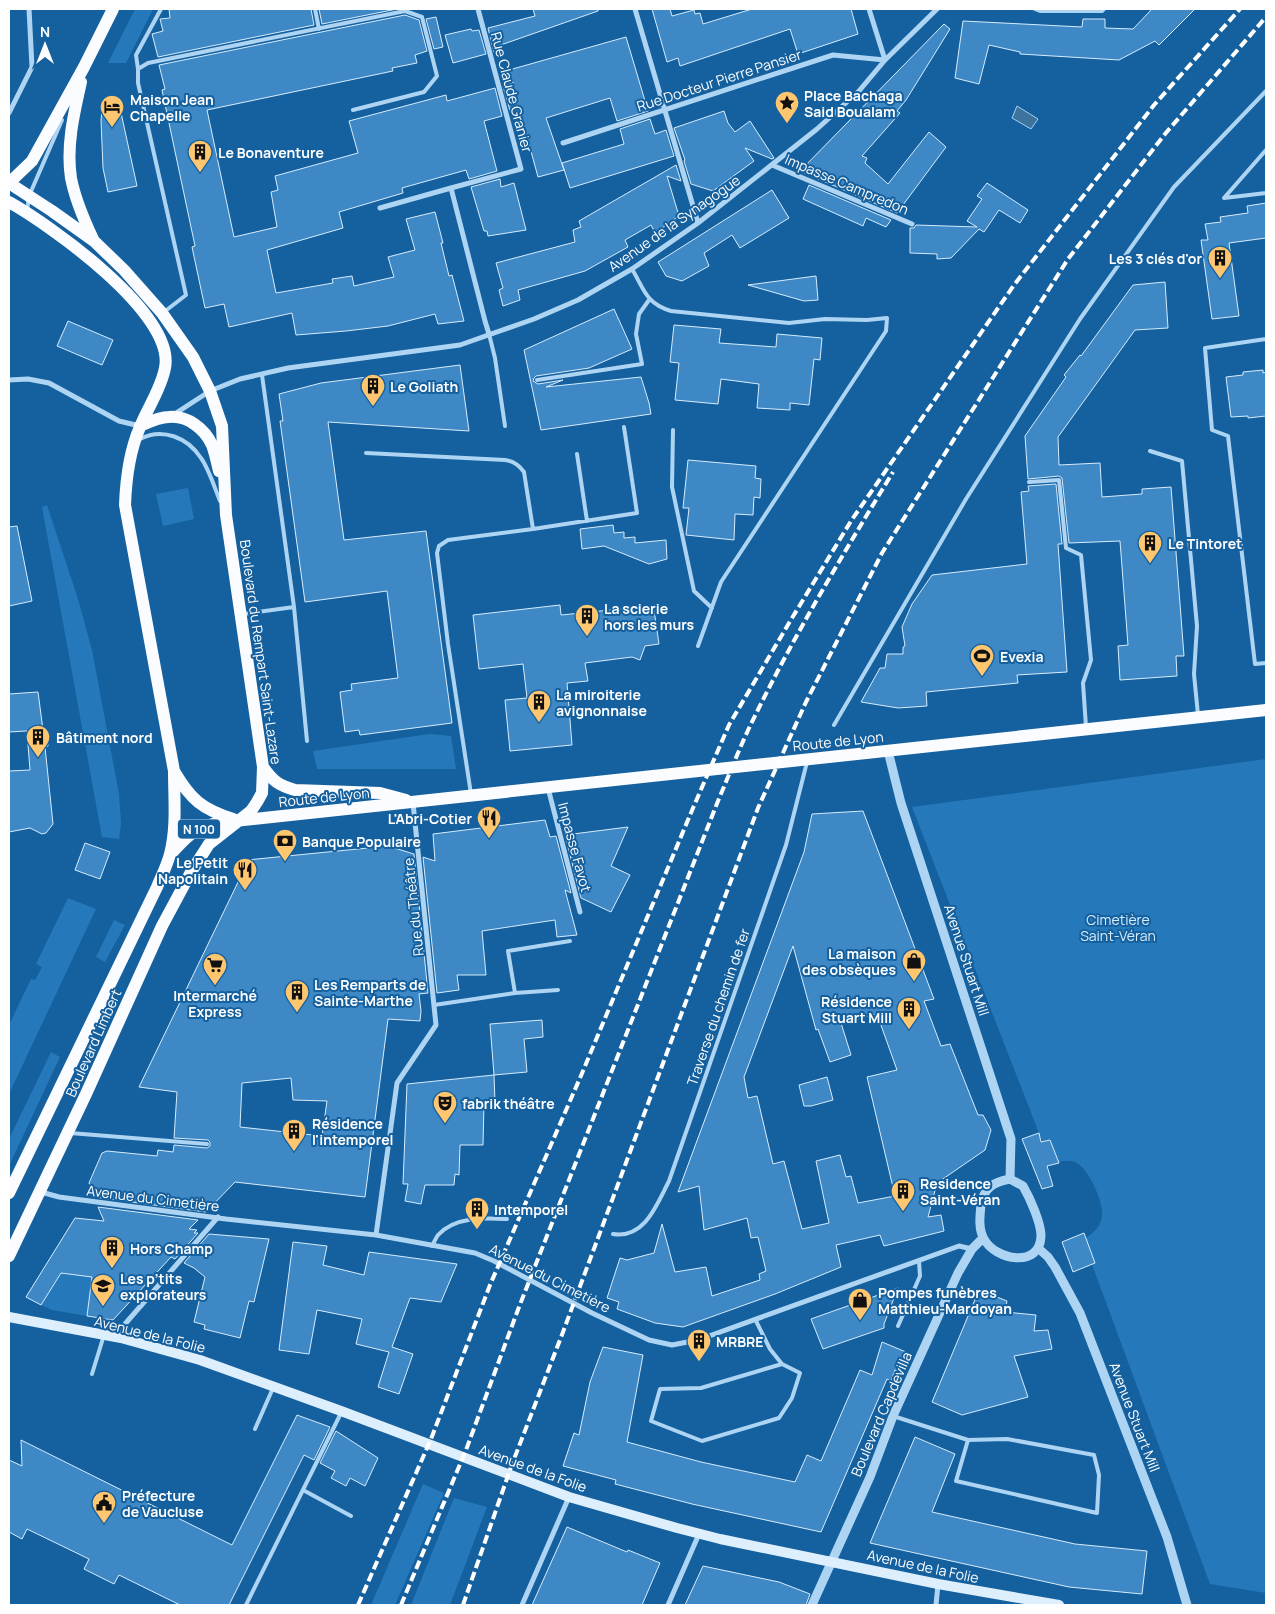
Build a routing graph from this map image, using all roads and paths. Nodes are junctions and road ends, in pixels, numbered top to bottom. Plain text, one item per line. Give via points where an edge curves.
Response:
1 (29, 9) edge
2 (113, 9) edge
3 (161, 9) edge
4 (315, 9) edge
5 (478, 9) edge
6 (635, 9) edge
7 (869, 9) edge
8 (937, 9) edge
9 (1035, 9) edge
10 (1104, 9) edge
11 (319, 29) junction
12 (886, 60) junction
13 (84, 67) junction
14 (138, 69) junction
15 (1266, 91) edge
16 (353, 110) dead end
17 (665, 110) junction
18 (9, 113) edge
19 (563, 143) dead end
20 (1266, 150) edge
21 (772, 165) junction
22 (9, 183) edge
23 (451, 188) junction
24 (1266, 192) edge
25 (29, 196) junction
26 (9, 202) edge
27 (380, 208) dead end
28 (27, 212) junction
29 (698, 223) junction
30 (912, 224) dead end
31 (94, 241) junction
32 (632, 269) junction
33 (649, 300) junction
34 (162, 314) junction
35 (489, 334) junction
36 (1266, 339) edge
37 (262, 375) junction
38 (9, 380) edge
39 (537, 380) dead end
40 (210, 392) junction
41 (170, 416) junction
42 (140, 426) junction
43 (505, 426) dead end
44 (624, 428) dead end
45 (672, 430) dead end
46 (134, 443) junction
47 (1150, 451) dead end
48 (366, 453) dead end
49 (577, 454) dead end
50 (1029, 482) dead end
51 (225, 493) junction
52 (226, 515) junction
53 (587, 521) junction
54 (533, 529) junction
55 (294, 607) junction
56 (712, 608) junction
57 (241, 614) junction
58 (698, 646) dead end
59 (1266, 663) edge
60 (1266, 710) edge
61 (1198, 717) junction
62 (834, 725) dead end
63 (1086, 729) junction
64 (307, 741) dead end
65 (888, 751) junction
66 (808, 759) junction
67 (264, 767) junction
68 (174, 771) junction
69 (548, 788) junction
70 (472, 796) junction
71 (413, 802) junction
72 (238, 821) junction
73 (170, 855) junction
74 (580, 912) dead end
75 (570, 941) dead end
76 (558, 990) dead end
77 (515, 993) junction
78 (434, 1005) junction
79 (68, 1133) junction
80 (207, 1144) dead end
81 (1010, 1179) junction
82 (40, 1192) junction
83 (9, 1193) edge
84 (218, 1218) junction
85 (507, 1219) dead end
86 (613, 1234) dead end
87 (376, 1235) junction
88 (983, 1238) junction
89 (432, 1246) junction
90 (1038, 1248) junction
91 (972, 1249) junction
92 (9, 1256) edge
93 (919, 1261) junction
94 (9, 1317) edge
95 (756, 1319) junction
96 (898, 1326) dead end
97 (104, 1335) junction
98 (121, 1338) junction
99 (782, 1364) junction
100 (92, 1374) dead end
101 (274, 1386) junction
102 (342, 1411) junction
103 (893, 1416) junction
104 (255, 1430) dead end
105 (968, 1440) junction
106 (303, 1490) junction
107 (568, 1497) junction
108 (351, 1516) dead end
109 (699, 1534) junction
110 (832, 1561) junction
111 (938, 1584) junction
112 (246, 1605) edge
113 (522, 1605) edge
114 (668, 1605) edge
115 (812, 1605) edge
116 (936, 1605) edge
117 (1059, 1605) edge
118 (1187, 1605) edge

1 - 18 street via 32,67
2 - 13 main road
3 - 14 lane via 136,55
4 - 11 lane
5 - 23 street, Rue Claude Granier via 521,169
6 - 17 street
7 - 12 street
8 - 12 street, Avenue de la Synagogue
9 - 10 lane
11 - 14 lane via 148,63
11 - 16 lane via 405,11 422,17 437,76 424,92
12 - 17 street, Rue Docteur Pierre Pansier via 833,55
12 - 21 street, Avenue de la Synagogue via 859,91 818,129
13 - 22 main road via 32,161
13 - 25 lane
13 - 31 main road via 73,116 71,177
14 - 34 lane via 138,82 186,295
15 - 62 lane via 1174,187 1080,319 966,500
17 - 19 street, Rue Docteur Pierre Pansier
17 - 29 street
20 - 24 lane via 1224,198
21 - 29 street, Avenue de la Synagogue
21 - 30 street, Impasse Campredon
22 - 25 main road
23 - 27 street, Rue Claude Granier
23 - 35 street
25 - 28 lane
25 - 31 main road
26 - 28 main road
28 - 42 main road via 83,253 121,287 150,320 159,336 165,366
29 - 32 street, Avenue de la Synagogue
31 - 34 main road, Boulevard du Rempart Saint-Lazare
32 - 33 lane
32 - 35 street, Avenue de la Synagogue via 578,300
33 - 39 lane via 639,314 636,334 642,364
33 - 56 lane via 671,311 789,323 887,318 886,330 721,582
34 - 40 main road, Boulevard du Rempart Saint-Lazare via 193,356
35 - 37 street, Avenue de la Synagogue via 460,345 288,368
35 - 43 lane
36 - 59 lane via 1205,348 1212,430 1228,436 1255,664
37 - 40 street, Avenue de la Synagogue via 240,379
37 - 55 lane
38 - 42 street via 49,383 118,421
40 - 41 street, Avenue de la Synagogue
40 - 51 main road, Boulevard du Rempart Saint-Lazare via 222,426
41 - 42 main road
41 - 51 main road, Boulevard du Rempart Saint-Lazare via 191,421 205,434 212,444
42 - 46 main road
44 - 53 lane via 637,513
45 - 56 lane via 672,487 694,591
46 - 52 lane, Boulevard du Rempart Saint-Lazare via 158,434 170,434 184,440 202,458
46 - 68 main road via 126,480 126,505
47 - 61 lane via 1182,461 1197,626 1194,674
48 - 54 lane via 513,461 524,472
49 - 53 lane
50 - 63 lane via 1059,480 1066,548 1081,555 1091,660 1083,683
51 - 52 main road, Boulevard du Rempart Saint-Lazare
52 - 57 main road, Boulevard du Rempart Saint-Lazare
53 - 54 lane
54 - 70 lane via 448,540 439,546 437,553
55 - 57 lane
55 - 64 lane
56 - 58 lane
57 - 67 main road, Boulevard du Rempart Saint-Lazare
60 - 61 main road, Route de Lyon
61 - 63 main road, Route de Lyon
63 - 65 main road, Route de Lyon
65 - 66 main road, Route de Lyon
65 - 81 street, Avenue Stuart Mill via 901,803 1011,1139
66 - 69 main road, Route de Lyon
66 - 86 lane, Traverse du chemin de fer via 786,845 669,1181 652,1214 641,1226 634,1232
67 - 71 main road, Route de Lyon via 271,778 295,790 380,793
67 - 72 main road, Boulevard du Rempart Saint-Lazare via 262,793 251,811
68 - 72 main road via 196,802
68 - 73 main road
69 - 70 main road, Route de Lyon
69 - 74 street, Impasse Favot
70 - 71 main road, Route de Lyon
71 - 72 main road, Route de Lyon
71 - 78 street, Rue du Théâtre
72 - 73 main road, Route de Lyon / N 100 via 200,828
72 - 79 main road, Boulevard Limbert via 209,844 191,872 162,926
73 - 83 main road, Boulevard Limbert
75 - 77 lane via 508,950
76 - 77 lane
77 - 78 lane
78 - 87 street, Rue du Théâtre via 436,1025 397,1084
79 - 80 lane
79 - 82 main road, Boulevard Limbert
81 - 88 street via 991,1185 985,1194 980,1215
81 - 90 street via 1023,1186 1027,1194 1041,1230
82 - 84 street, Avenue du Cimetière
82 - 92 main road, Boulevard Limbert
84 - 87 street, Avenue du Cimetière
84 - 98 street via 126,1324
85 - 89 lane via 477,1218 453,1224 438,1234
87 - 89 street, Avenue du Cimetière
88 - 90 street via 999,1253 1015,1258 1029,1256
88 - 91 street, Boulevard Capdevilla
89 - 95 street, Avenue du Cimetière via 494,1261 649,1340 672,1345 698,1340
90 - 118 street, Avenue Stuart Mill via 1055,1267 1080,1313 1167,1537
91 - 93 street, Avenue du Cimetière via 959,1246
91 - 103 street, Boulevard Capdevilla
93 - 95 street, Avenue du Cimetière
93 - 96 lane via 920,1276
94 - 97 main road, Avenue de la Folie
95 - 99 lane via 770,1349
97 - 98 main road, Avenue de la Folie
97 - 100 lane
98 - 101 main road, Avenue de la Folie via 200,1360
99 - 99 lane via 800,1373 792,1398 779,1418 702,1441 651,1421 660,1389 701,1388
101 - 102 main road, Avenue de la Folie
101 - 104 lane
102 - 106 lane
102 - 107 main road, Avenue de la Folie
103 - 105 lane
103 - 110 street, Boulevard Capdevilla
105 - 105 lane via 1007,1439 1094,1455 1099,1475 1096,1513 956,1481
106 - 108 lane
106 - 112 lane
107 - 109 main road, Avenue de la Folie
107 - 113 street
109 - 110 main road, Avenue de la Folie
109 - 114 street
110 - 111 main road, Avenue de la Folie
110 - 115 street, Boulevard Capdevilla
111 - 116 street
111 - 117 main road, Avenue de la Folie

